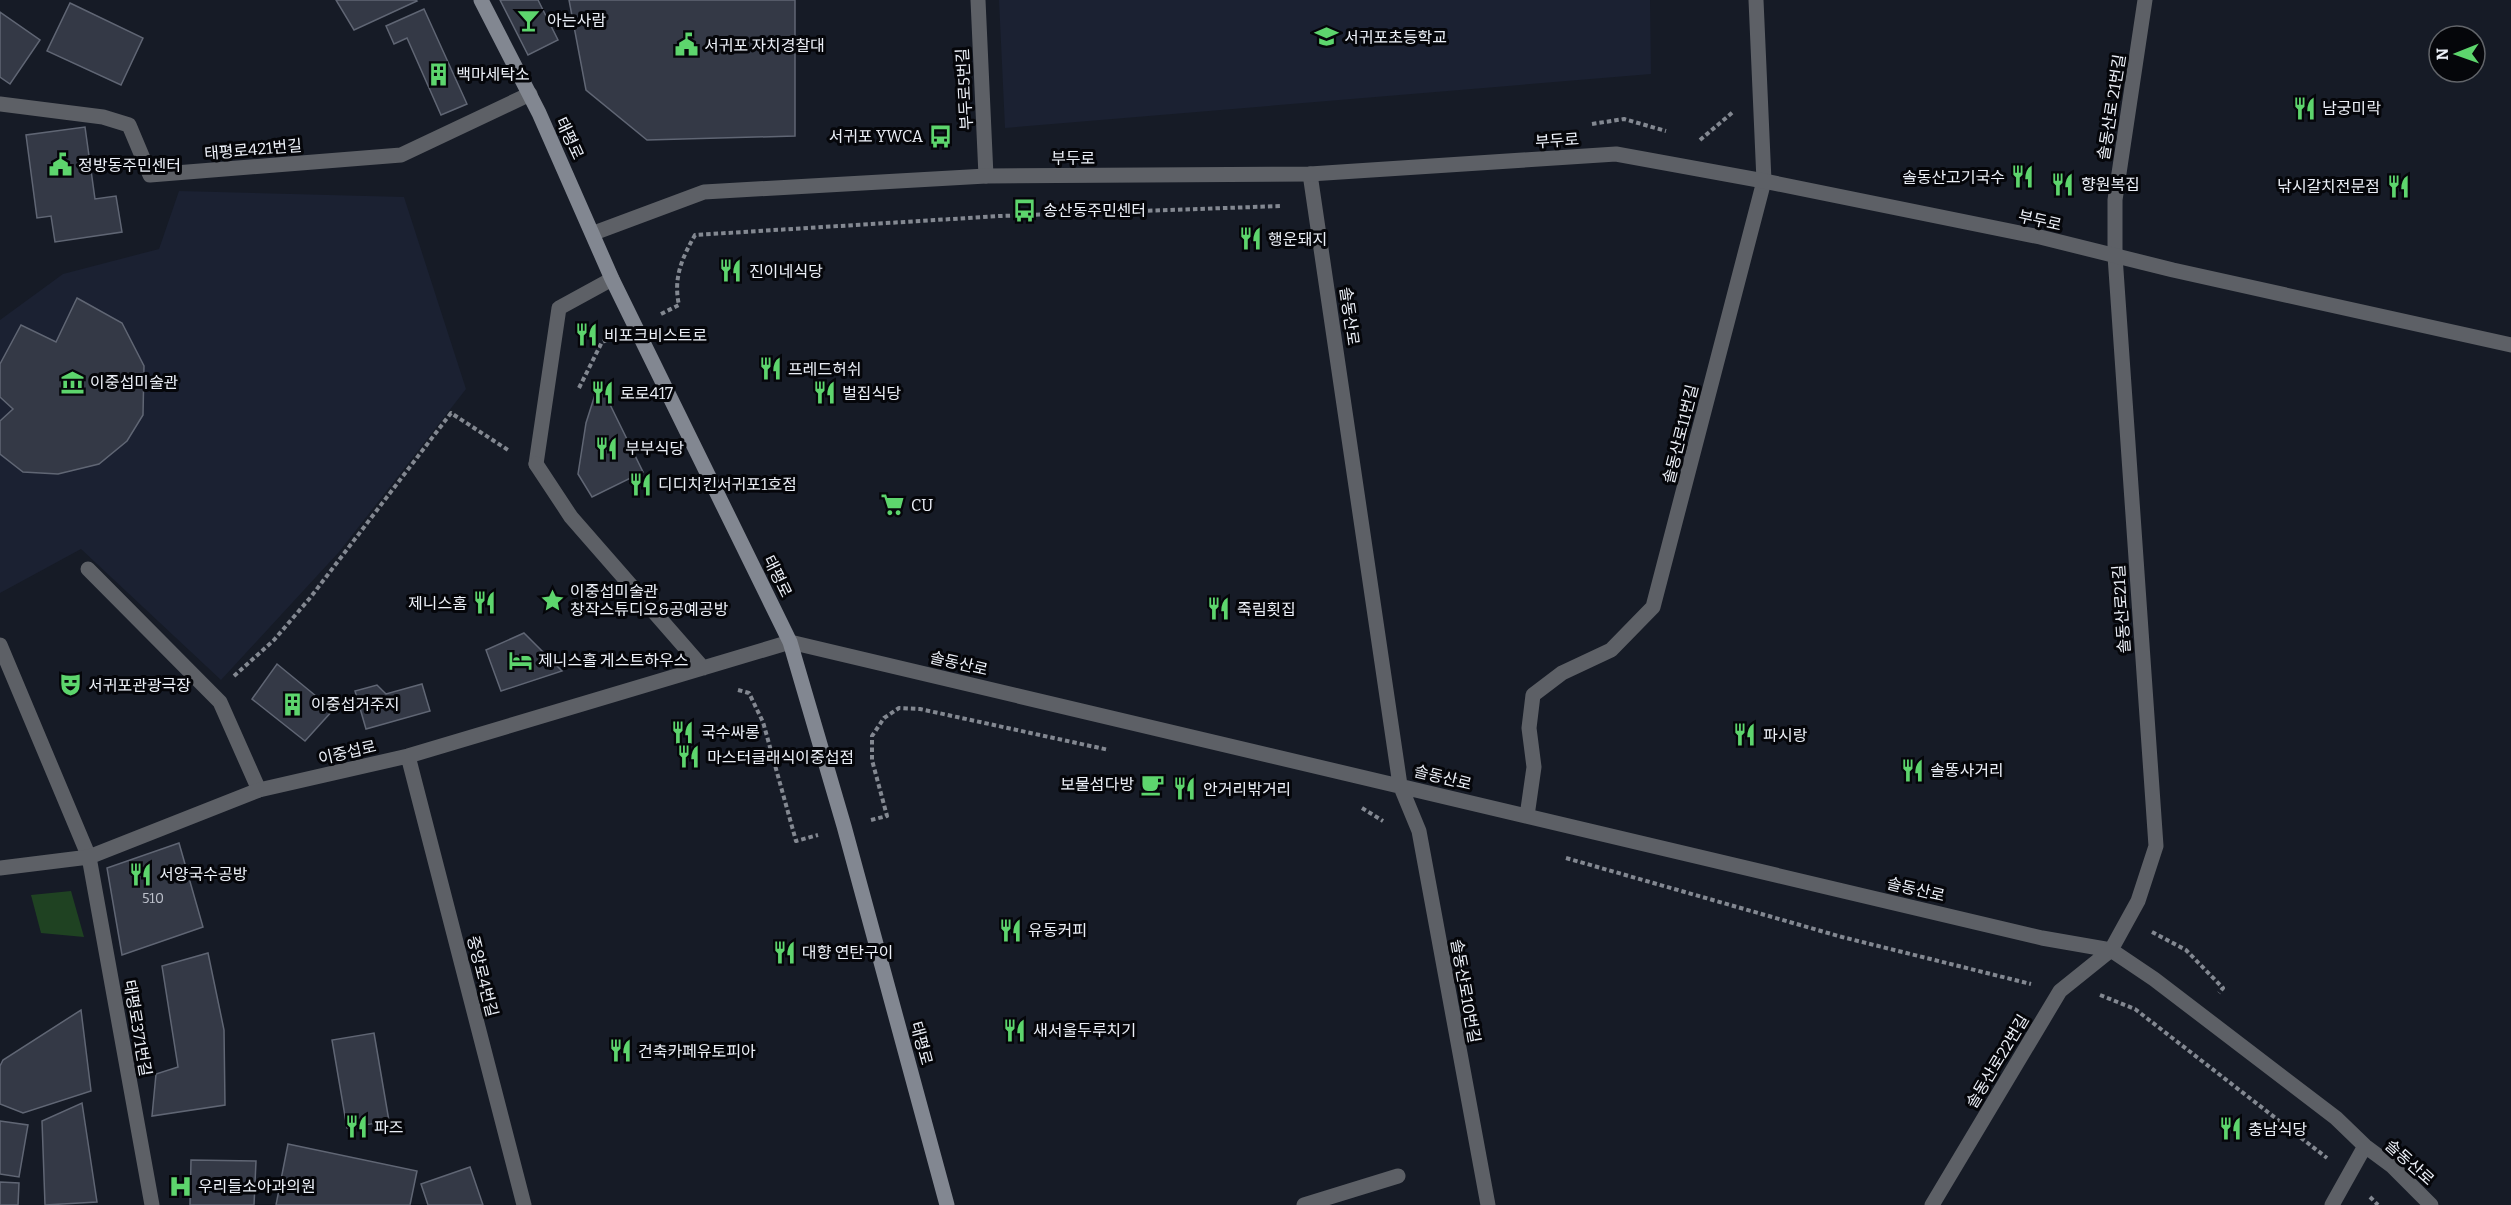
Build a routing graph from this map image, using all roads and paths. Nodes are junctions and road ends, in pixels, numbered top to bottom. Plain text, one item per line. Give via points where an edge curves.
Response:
1 (481, 0) edge
2 (978, 0) edge
3 (1756, 0) edge
4 (2145, 0) edge
5 (530, 94) junction
6 (0, 104) edge
7 (1310, 174) junction
8 (986, 176) junction
9 (1764, 181) junction
10 (594, 233) junction
11 (2115, 256) junction
12 (612, 279) junction
13 (636, 326) junction
14 (2511, 345) edge
15 (575, 395) dead end
16 (536, 464) junction
17 (88, 570) dead end
18 (790, 642) junction
19 (0, 645) edge
20 (703, 668) junction
21 (732, 688) dead end
22 (220, 702) junction
23 (1114, 751) dead end
24 (408, 756) junction
25 (1400, 785) junction
26 (259, 790) junction
27 (1355, 804) dead end
28 (1527, 816) junction
29 (844, 826) junction
30 (1419, 831) junction
31 (1559, 856) dead end
32 (88, 857) junction
33 (0, 868) edge
34 (2110, 950) junction
35 (2060, 991) junction
36 (2365, 1146) junction
37 (2349, 1174) junction
38 (1398, 1176) dead end
39 (152, 1205) edge
40 (524, 1205) edge
41 (947, 1205) edge
42 (1304, 1205) edge
43 (1488, 1205) edge
44 (1932, 1205) edge
45 (2332, 1205) edge
46 (2378, 1205) edge
47 (2431, 1205) edge

1 - 5 main road, 태평로
2 - 8 street, 부두로5번길
3 - 9 street, 솔동산로11번길
4 - 11 street, 솔동산로 21번길 via 2115,200
5 - 6 street, 태평로421번길 via 401,155 150,175 129,125 103,117
5 - 10 main road, 태평로
7 - 8 street, 부두로
7 - 9 street, 부두로 via 1616,154
7 - 25 street, 솔동산로
8 - 10 street, 부두로 via 704,192
9 - 11 street, 부두로
9 - 28 street, 솔동산로11번길 via 1653,607 1611,650 1562,673 1533,695 1529,728 1534,767
10 - 12 main road, 태평로
11 - 14 street, 부두로
11 - 34 street, 솔동산로21길 via 2156,846 2138,901
12 - 13 main road, 태평로
12 - 16 street via 559,308
13 - 15 path via 602,342
13 - 18 main road, 태평로
16 - 20 street via 571,517
16 - 22 path via 451,413 310,598 274,640 235,675
17 - 22 street
18 - 20 street, 이중섭로
18 - 25 street, 솔동산로
18 - 29 main road, 태평로
19 - 32 street, 태평로371번길
20 - 24 street, 이중섭로
21 - 29 path via 749,693 763,722 796,841
22 - 26 street
23 - 29 path via 920,709 899,708 884,718 872,736 872,760 887,816
24 - 26 street, 이중섭로
24 - 40 street, 중앙로4번길
25 - 28 street, 솔동산로
25 - 30 street, 솔동산로10번길
26 - 32 street, 이중섭로
27 - 30 path via 1377,819
28 - 34 street, 솔동산로 via 2042,938
29 - 41 main road, 태평로
30 - 43 street, 솔동산로10번길
31 - 35 path via 1842,937
32 - 33 street, 이중섭로
32 - 39 street, 태평로371번길
34 - 35 street, 솔동산로22번길
34 - 36 street, 솔동산로 via 2336,1118
35 - 37 path via 2103,995 2135,1009
35 - 44 street, 솔동산로22번길
36 - 37 street, 솔동산로
36 - 47 street, 솔동산로 via 2392,1166
37 - 45 street, 솔동산로
37 - 46 path
38 - 42 street

